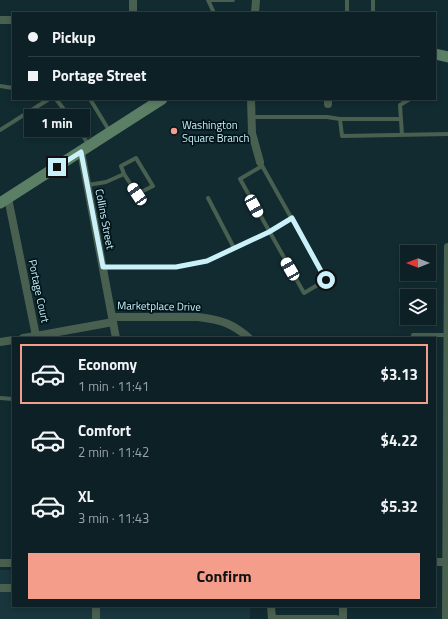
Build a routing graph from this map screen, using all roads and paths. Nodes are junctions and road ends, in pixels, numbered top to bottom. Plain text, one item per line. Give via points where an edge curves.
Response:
1 (133, 0) edge
2 (208, 0) edge
3 (233, 0) edge
4 (256, 0) edge
5 (347, 0) edge
6 (373, 0) edge
7 (133, 12) edge
8 (214, 12) edge
9 (256, 12) edge
10 (347, 12) edge
11 (373, 12) edge
12 (0, 20) edge
13 (12, 20) edge
14 (436, 54) edge
15 (448, 57) edge
16 (0, 86) edge
17 (12, 88) edge
18 (47, 100) edge
19 (57, 100) edge
20 (91, 100) edge
21 (160, 100) edge
22 (251, 100) edge
23 (408, 100) edge
24 (252, 117) junction
25 (340, 119) junction
26 (401, 119) junction
27 (0, 130) edge
28 (110, 133) junction
29 (448, 134) edge
30 (402, 135) junction
31 (85, 149) junction
32 (261, 164) junction
33 (124, 174) junction
34 (87, 185) junction
35 (208, 198) dead end
36 (4, 201) edge
37 (292, 218) junction
38 (269, 232) junction
39 (448, 246) edge
40 (234, 248) junction
41 (103, 267) junction
42 (112, 319) junction
43 (413, 335) dead end
44 (448, 335) edge
45 (36, 336) junction
46 (30, 337) edge
47 (116, 337) edge
48 (248, 337) edge
49 (12, 340) edge
50 (0, 342) edge
51 (0, 398) edge
52 (12, 399) edge
53 (436, 562) edge
54 (447, 562) edge
55 (0, 563) edge
56 (12, 563) edge
57 (0, 588) edge
58 (12, 588) edge
59 (96, 607) edge
60 (271, 607) edge
61 (343, 607) edge
62 (96, 619) edge
63 (272, 619) edge
64 (336, 619) edge
65 (343, 619) edge
66 (446, 619) edge

1 - 7 street
2 - 3 lane
2 - 8 lane
4 - 9 street
5 - 10 lane
6 - 11 lane
12 - 13 street
14 - 15 main road
16 - 17 lane
18 - 27 lane
19 - 31 lane via 78,128
20 - 28 lane
21 - 28 main road
22 - 24 street
23 - 26 lane via 400,105
24 - 25 lane
24 - 32 street via 252,133
25 - 26 lane
25 - 30 lane via 342,136
26 - 30 lane
28 - 31 main road
29 - 30 lane
31 - 34 street, Collins Street
31 - 36 main road
32 - 37 lane
32 - 38 lane via 240,179
33 - 33 lane via 137,194 153,186 136,158 121,166
33 - 34 lane via 106,182
34 - 41 street, Collins Street
35 - 40 lane
36 - 45 street, Portage Court
37 - 38 lane
37 - 38 lane via 326,280 304,293
38 - 40 lane
39 - 44 street
40 - 41 lane via 207,261 176,267
41 - 42 street, Collins Street
42 - 45 street, Portage Court
42 - 47 street, Collins Street
42 - 48 street, Marketplace Drive via 198,317 226,322
43 - 44 lane
44 - 54 street
45 - 46 street
49 - 50 street
51 - 52 lane
53 - 54 street
54 - 66 street
55 - 56 street
57 - 58 street
59 - 62 street
60 - 63 street
61 - 65 street
63 - 64 street

